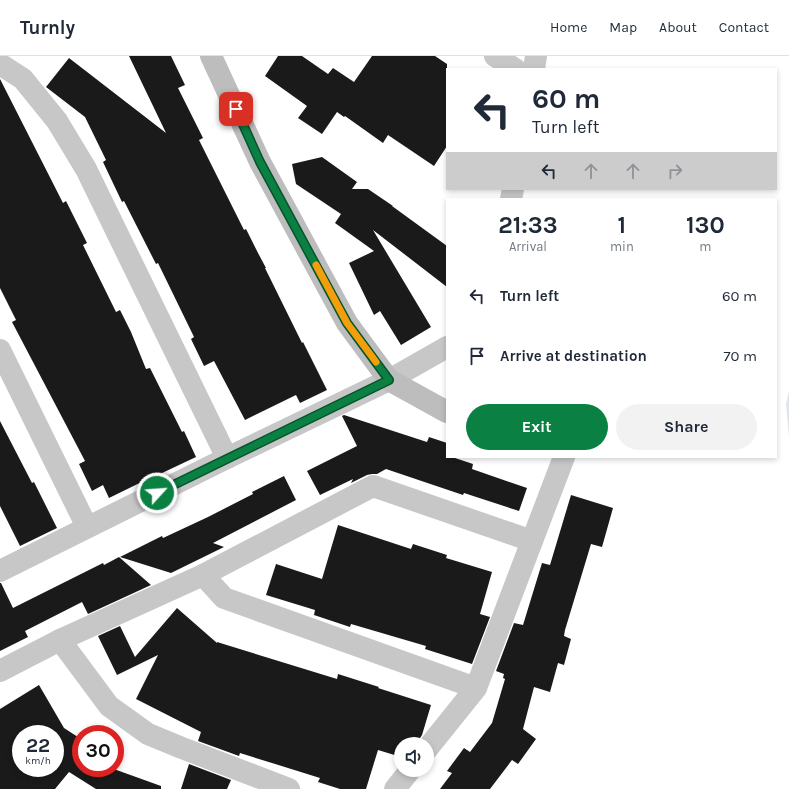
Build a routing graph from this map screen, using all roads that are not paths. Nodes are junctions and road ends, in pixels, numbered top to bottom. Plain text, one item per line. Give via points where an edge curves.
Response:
1 (211, 56) edge
2 (495, 56) edge
3 (536, 56) edge
4 (0, 64) edge
5 (513, 68) edge
6 (534, 68) edge
7 (446, 348) edge
8 (0, 350) edge
9 (389, 380) junction
10 (446, 411) edge
11 (227, 458) junction
12 (564, 458) edge
13 (87, 527) junction
14 (532, 541) junction
15 (0, 571) edge
16 (203, 575) junction
17 (60, 640) junction
18 (0, 670) edge
19 (476, 688) junction
20 (434, 740) edge
21 (404, 777) edge
22 (289, 789) edge
23 (395, 789) edge

1 - 9 street via 260,162 347,323
2 - 5 street
3 - 6 street
4 - 11 street via 22,80 57,121 86,169
7 - 9 street
8 - 13 street
9 - 10 street
9 - 11 street
11 - 13 street
12 - 14 street
13 - 15 street
14 - 16 street via 372,486
14 - 19 street
16 - 17 street
16 - 19 street via 224,598
17 - 18 street
17 - 22 street via 108,706 148,734
19 - 20 street
21 - 23 street

